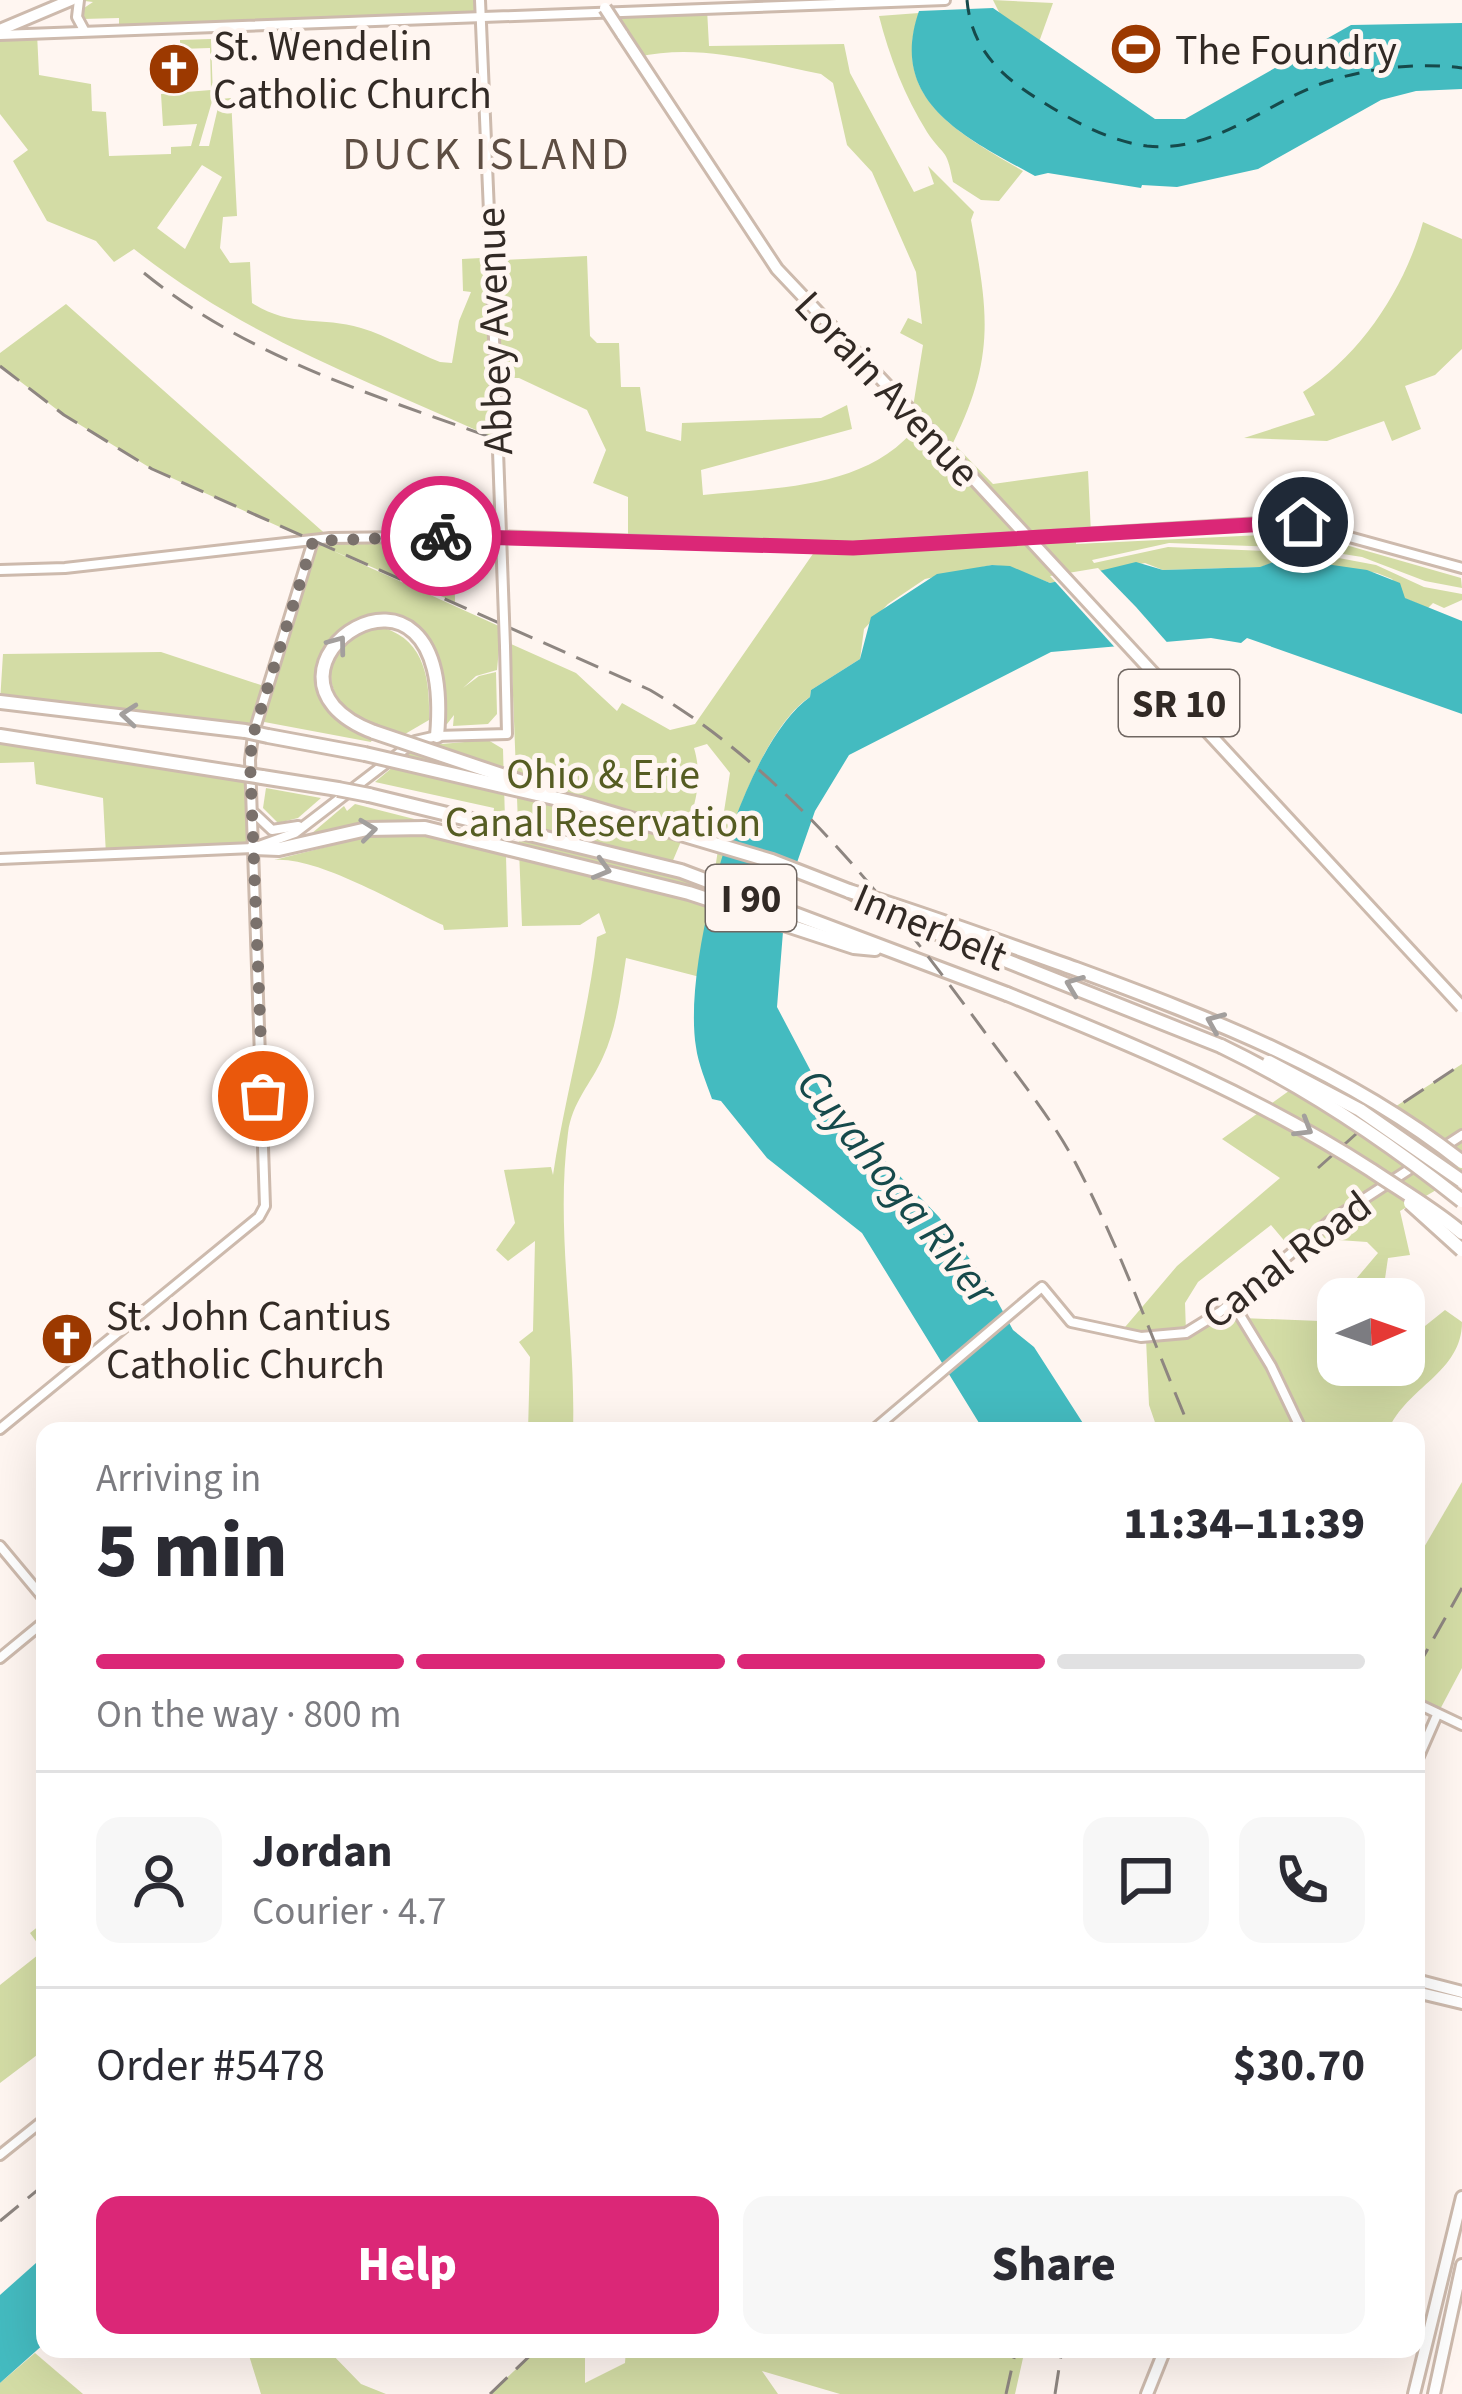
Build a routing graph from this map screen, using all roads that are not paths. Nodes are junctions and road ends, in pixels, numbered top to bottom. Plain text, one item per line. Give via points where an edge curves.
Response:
1 (481, 0) edge
2 (600, 0) edge
3 (945, 0) edge
4 (74, 2) edge
5 (894, 2) edge
6 (481, 18) junction
7 (0, 32) edge
8 (85, 32) junction
9 (313, 541) junction
10 (1462, 568) edge
11 (0, 571) edge
12 (0, 702) edge
13 (0, 736) edge
14 (436, 736) junction
15 (580, 803) junction
16 (252, 808) junction
17 (325, 810) junction
18 (253, 848) junction
19 (0, 859) edge
20 (849, 891) junction
21 (891, 950) junction
22 (1462, 1007) edge
23 (1221, 1046) junction
24 (1462, 1135) edge
25 (1462, 1162) edge
26 (1377, 1174) junction
27 (1462, 1181) edge
28 (1462, 1202) edge
29 (1462, 1233) edge
30 (1462, 1250) edge
31 (1232, 1302) junction
32 (883, 1422) edge
33 (1298, 1422) edge
34 (0, 1429) edge
35 (0, 1546) edge
36 (36, 1589) edge
37 (36, 1628) edge
38 (0, 1658) edge
39 (1425, 1709) edge
40 (1437, 1715) junction
41 (1462, 1725) edge
42 (1425, 1742) edge
43 (1425, 1982) edge
44 (1462, 1992) edge
45 (1425, 1994) edge
46 (1462, 2003) edge
47 (36, 2126) edge
48 (0, 2155) edge
49 (1462, 2197) edge
50 (1459, 2220) edge
51 (1462, 2265) edge
52 (1425, 2351) edge
53 (1161, 2358) edge
54 (1423, 2358) edge
55 (1147, 2394) edge
56 (1414, 2394) edge
57 (1431, 2394) edge

1 - 6 street, Abbey Avenue
2 - 22 main road, Lorain Avenue / SR 10, bridge via 777,268
3 - 5 street
4 - 7 main road
4 - 8 street
5 - 6 street
6 - 8 street
6 - 14 street, Abbey Avenue, bridge via 507,734
7 - 8 street
9 - 10 street via 469,536 853,548 1291,521
9 - 11 street
9 - 16 street via 253,735
15 -> 12 highway, Innerbelt, bridge via 244,731
13 - 21 highway, Innerbelt / I 90, bridge via 490,820 681,871
15 -> 14 highway, bridge via 346,718 333,704 325,666 348,629 382,619 401,624 424,646 435,673
14 - 17 street via 398,751
15 - 20 highway, Innerbelt
16 - 17 street via 277,831
16 - 18 street
17 - 18 street via 295,833
18 - 19 street
18 -> 21 highway via 425,828 689,893 854,947
18 - 34 street via 266,1206
23 -> 20 highway, Innerbelt, bridge
25 -> 20 highway, bridge via 1358,1091 1252,1038
21 -> 26 highway, Innerbelt / I 90, bridge via 1214,1080
23 - 27 highway, bridge via 1292,1072
23 - 28 highway, Innerbelt, bridge via 1388,1144
24 - 31 street, Canal Road via 1330,1221
26 - 29 highway, Innerbelt / I 90, bridge
26 - 30 highway, bridge
31 - 32 street, Canal Road via 1194,1330 1154,1338 1072,1322 1042,1287
31 - 33 street
35 - 36 street
37 - 38 street
39 - 40 street
40 - 41 street
40 - 42 street
43 - 44 main road
45 - 46 main road
47 - 48 street
49 - 50 main road
50 - 52 main road
51 - 57 main road
53 - 55 main road
54 - 56 main road

